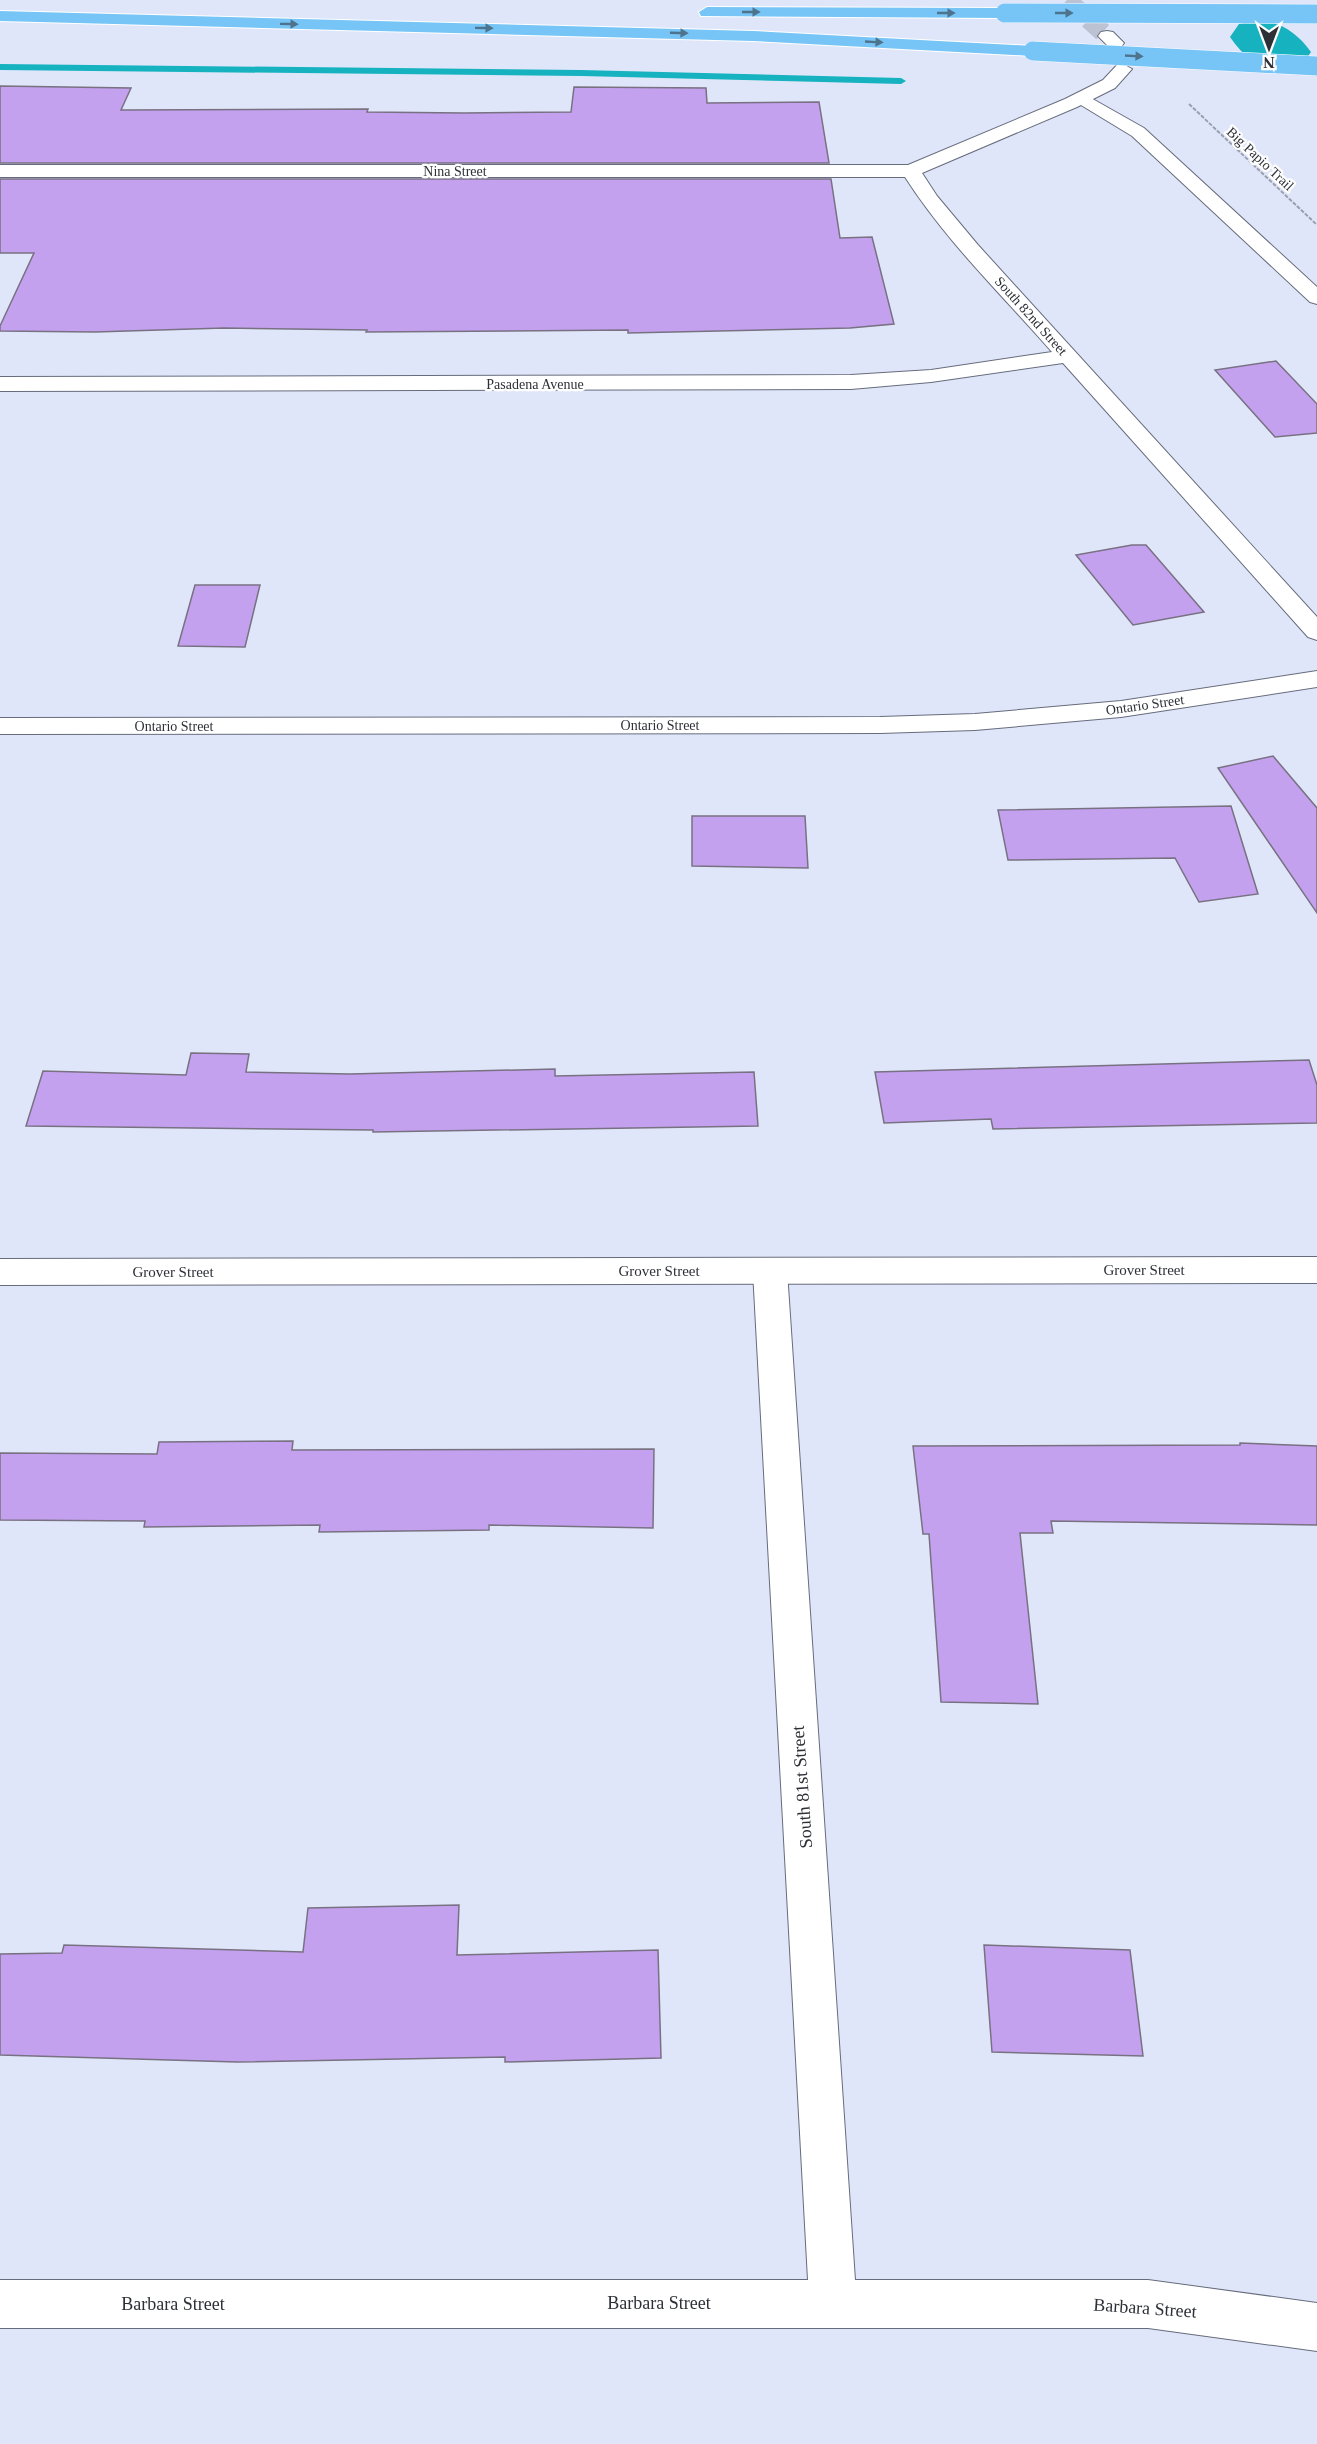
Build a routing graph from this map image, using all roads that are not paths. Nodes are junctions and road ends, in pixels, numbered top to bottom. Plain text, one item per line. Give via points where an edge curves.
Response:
1 (0, 10) edge
2 (460, 11) dead end
3 (685, 12) dead end
4 (1317, 14) edge
5 (0, 16) edge
6 (1317, 66) edge
7 (1123, 69) dead end
8 (1082, 98) junction
9 (0, 171) edge
10 (911, 171) junction
11 (1317, 298) edge
12 (1068, 356) junction
13 (0, 384) edge
14 (1317, 632) edge
15 (1317, 679) edge
16 (0, 726) edge
17 (1317, 1270) edge
18 (770, 1271) junction
19 (0, 1272) edge
20 (833, 2302) junction
21 (0, 2304) edge
22 (1317, 2327) edge

1 - 2 highway
3 -> 4 highway, bridge
5 -> 6 highway, bridge via 741,35
7 - 8 street via 1109,84
8 - 10 street
8 - 11 lane via 1138,132
9 - 10 street, Nina Street
10 - 12 street, South 82nd Street via 971,249
12 - 13 street, Pasadena Avenue via 931,376 841,382
12 - 14 street, South 82nd Street
15 - 16 street, Ontario Street via 1121,709 975,722
17 - 18 street, Grover Street
18 - 19 street, Grover Street
18 - 20 street, South 81st Street
20 - 21 street, Barbara Street
20 - 22 street, Barbara Street via 1148,2304

